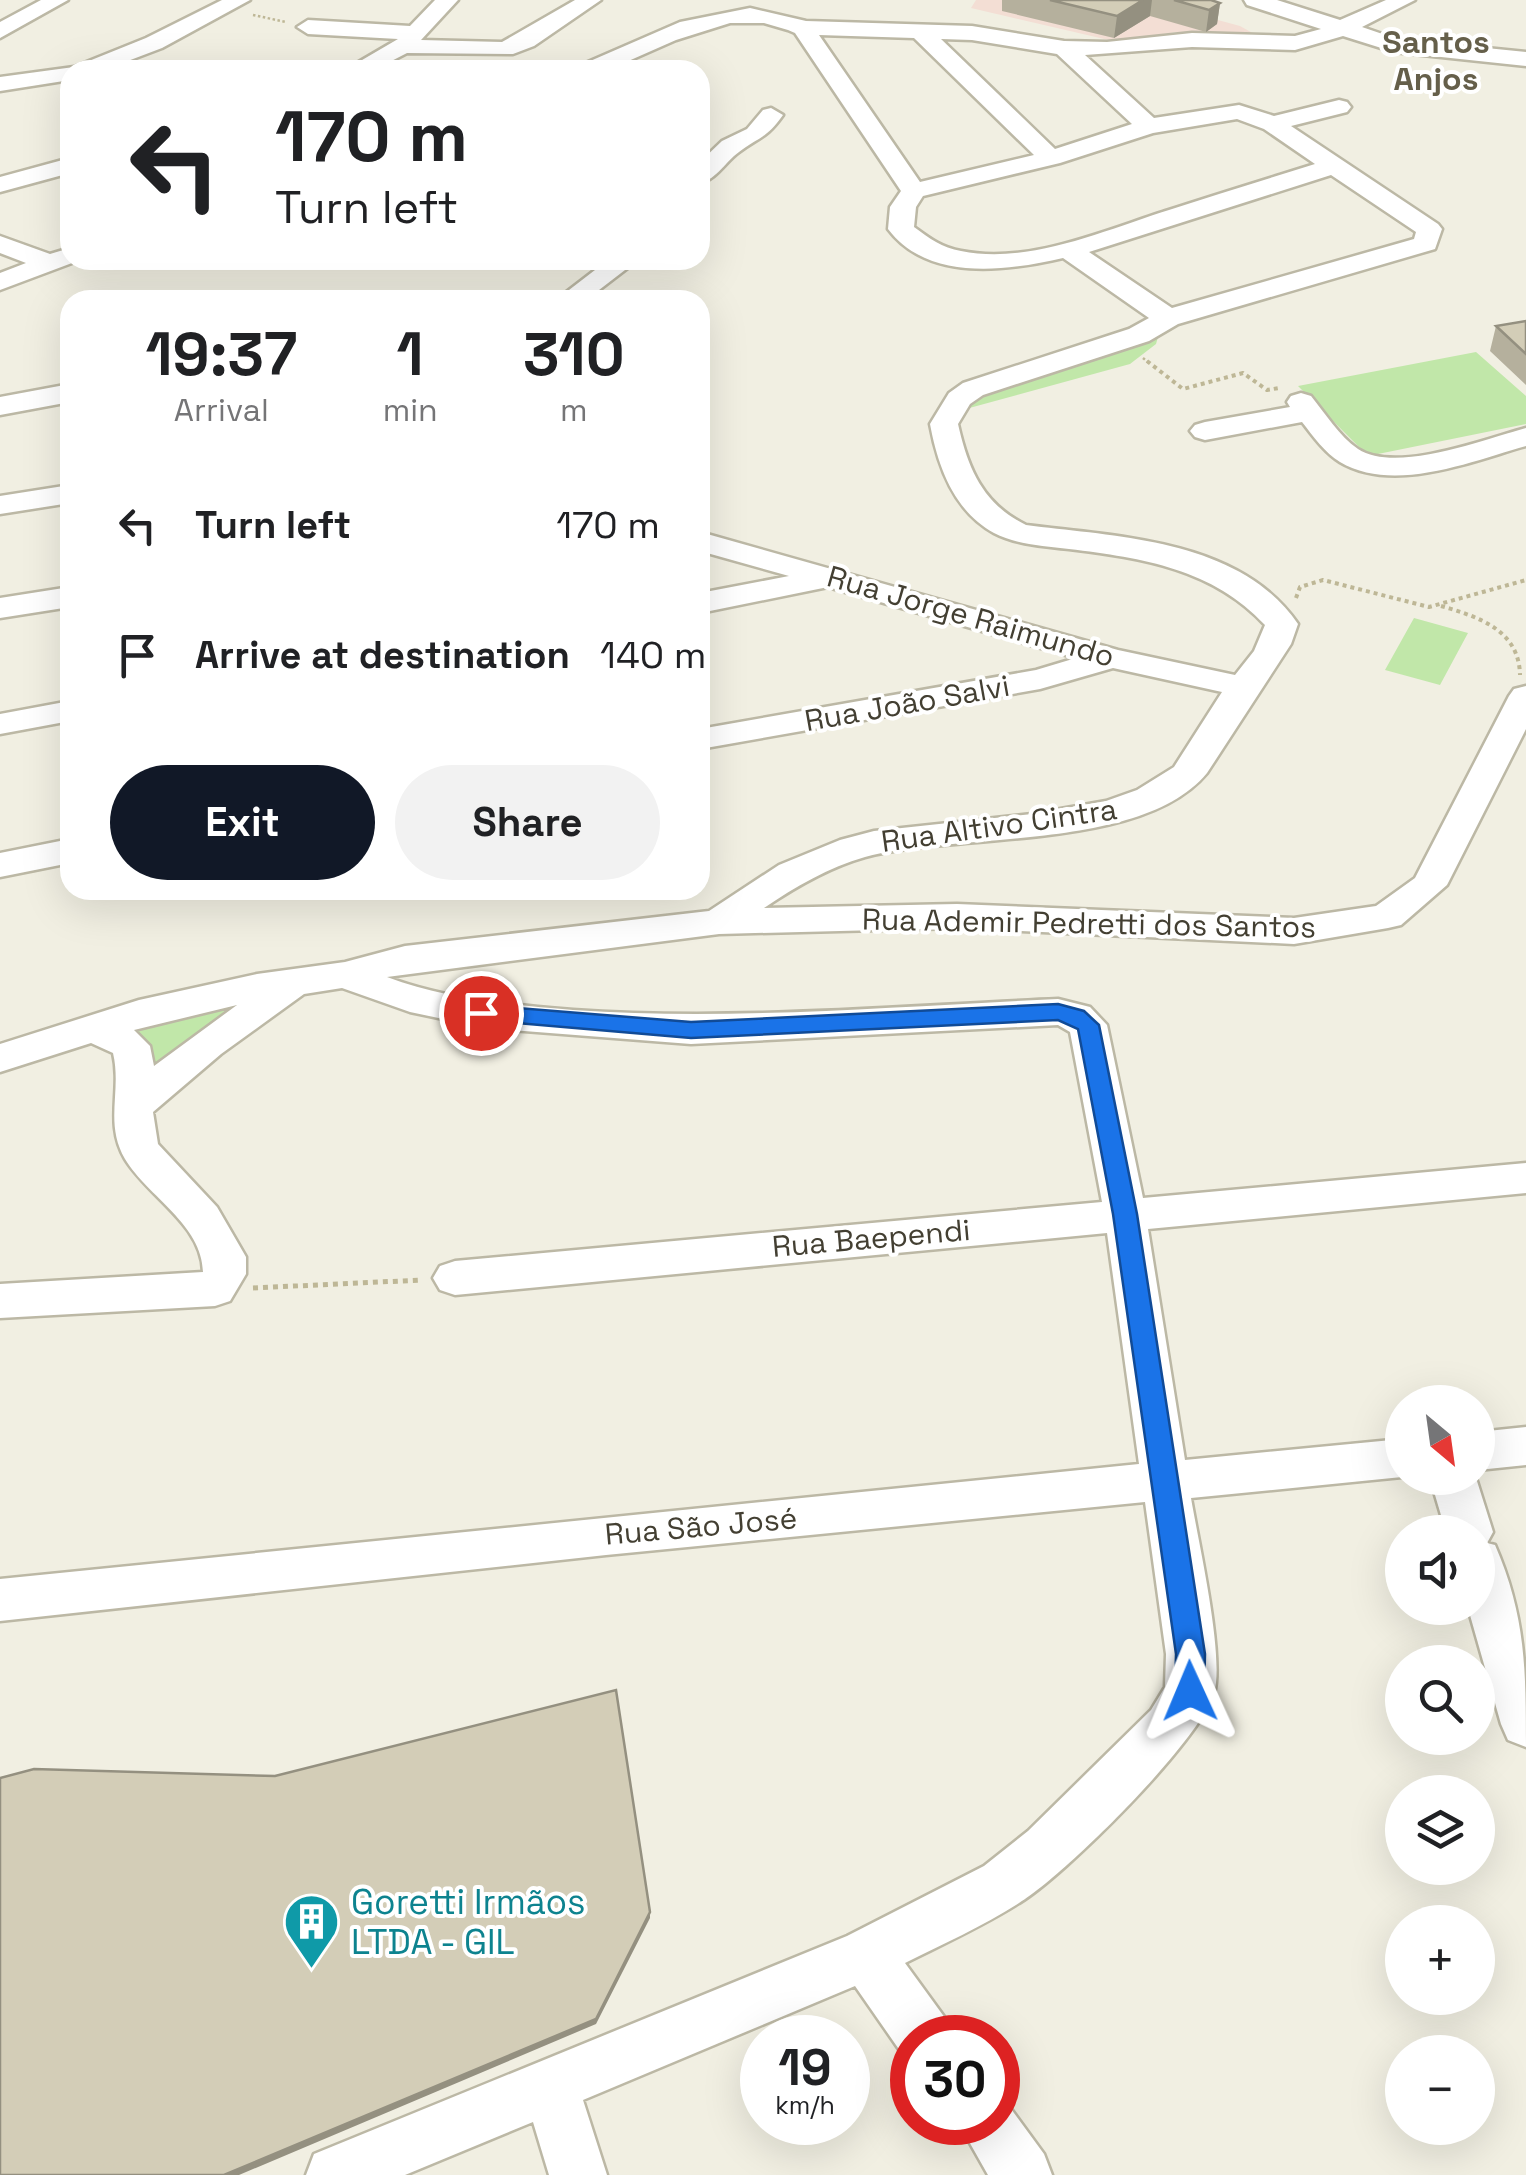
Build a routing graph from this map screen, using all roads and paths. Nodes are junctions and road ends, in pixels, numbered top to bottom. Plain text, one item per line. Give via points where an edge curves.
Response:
1 (57, 0) edge
2 (447, 0) edge
3 (590, 0) edge
4 (1255, 0) edge
5 (1404, 0) edge
6 (232, 4) edge
7 (755, 7) edge
8 (1198, 18) edge
9 (308, 27) joint
10 (803, 28) junction
11 (1338, 29) junction
12 (0, 31) edge
13 (920, 31) junction
14 (410, 40) junction
15 (1263, 42) junction
16 (1064, 48) junction
17 (646, 58) edge
18 (1526, 59) edge
19 (109, 60) edge
20 (374, 60) edge
21 (60, 75) edge
22 (0, 84) edge
23 (1338, 107) dead end
24 (771, 115) dead end
25 (1272, 124) junction
26 (1149, 126) junction
27 (730, 146) junction
28 (710, 152) edge
29 (1050, 158) junction
30 (710, 166) edge
31 (1334, 166) junction
32 (60, 169) edge
33 (0, 186) edge
34 (914, 191) junction
35 (0, 244) edge
36 (1068, 250) junction
37 (60, 260) edge
38 (612, 270) edge
39 (0, 282) edge
40 (582, 290) edge
41 (1168, 318) junction
42 (1121, 341) junction
43 (60, 395) edge
44 (0, 406) edge
45 (1305, 407) junction
46 (1205, 431) dead end
47 (1526, 437) edge
48 (60, 495) edge
49 (0, 504) edge
50 (710, 544) edge
51 (834, 577) junction
52 (1526, 580) edge
53 (60, 599) edge
54 (710, 600) edge
55 (1437, 606) junction
56 (0, 608) edge
57 (1271, 610) junction
58 (1112, 658) junction
59 (1243, 687) junction
60 (1521, 705) edge
61 (60, 714) edge
62 (0, 724) edge
63 (710, 737) edge
64 (60, 853) edge
65 (0, 866) edge
66 (719, 922) junction
67 (345, 975) junction
68 (304, 979) junction
69 (89, 1030) junction
70 (0, 1058) edge
71 (131, 1108) junction
72 (1526, 1178) edge
73 (1125, 1214) junction
74 (455, 1278) joint
75 (216, 1289) junction
76 (0, 1301) edge
77 (1526, 1446) edge
78 (1495, 1449) edge
79 (1385, 1460) edge
80 (1165, 1482) junction
81 (0, 1600) edge
82 (1495, 1618) edge
83 (1526, 1724) edge
84 (866, 1955) junction
85 (909, 2015) edge
86 (550, 2086) junction
87 (1002, 2145) edge
88 (335, 2175) edge
89 (578, 2175) edge
90 (1023, 2175) edge

1 - 12 street
2 - 14 street
3 - 14 street via 505,49
4 - 11 street
5 - 11 street
6 - 9 path
6 - 19 street
7 - 10 street
7 - 17 street via 693,26
8 - 15 street
9 - 14 street
10 - 13 street
10 - 34 street
11 - 15 street via 1307,42
11 - 18 street via 1422,50
13 - 16 street
13 - 29 street
14 - 20 street
15 - 16 street
16 - 26 street
21 - 22 street
23 - 25 street
24 - 27 street via 756,134
25 - 26 street via 1239,112
25 - 31 street
26 - 29 street
27 - 28 street
27 - 30 street
29 - 34 street
31 - 36 street
31 - 41 street via 1429,229 1426,244
32 - 33 street
34 - 36 street via 903,207 901,228 926,250 984,261
35 - 37 street
36 - 41 street
37 - 39 street
38 - 40 street
41 - 42 street
42 - 45 path via 1183,389 1243,373 1267,390 1285,387
42 - 57 street via 972,389 959,399 944,424 964,486 998,525 1177,558 1247,589
43 - 44 street
45 - 46 street
45 - 47 street via 1347,454 1388,466
48 - 49 street
50 - 51 street, Rua Jorge Raimundo
51 - 54 street
51 - 58 street, Rua Jorge Raimundo
52 - 55 path
53 - 56 street
55 - 57 path via 1323,580 1309,582 1291,602
55 - 60 path via 1484,619 1512,639 1523,665 1504,712
57 - 59 street, Rua Altivo Cintra via 1282,624 1277,644
58 - 59 street, Rua Jorge Raimundo
58 - 63 street, Rua João Salvi via 1040,679
59 - 66 street, Rua Altivo Cintra via 1182,780 1150,799 1111,812 872,843 776,882
60 - 66 street, Rua Ademir Pedretti dos Santos via 1429,885 1388,916 1294,931 957,916
61 - 62 street
64 - 65 street
66 - 67 street, Rua Ademir Pedretti dos Santos via 405,959
67 - 68 street, Rua Ademir Pedretti dos Santos
67 - 73 street via 481,1013 636,1027 1076,1016 1093,1038
68 - 69 street, Rua Ademir Pedretti dos Santos
68 - 71 street via 207,1044
69 - 70 street, Rua Ademir Pedretti dos Santos
69 - 71 street via 111,1033 130,1046
71 - 75 street via 140,1150 214,1230 227,1270
72 - 73 street, Rua Baependi
73 - 74 street, Rua Baependi
73 - 80 street
74 - 75 path
75 - 76 street
77 - 78 street
79 - 80 street, Rua São José
80 - 81 street, Rua São José
80 - 84 street via 1190,1654 1190,1691 1169,1726 1003,1884
82 - 83 street
84 - 85 street
84 - 86 street
86 - 88 street
86 - 89 street
87 - 90 street

